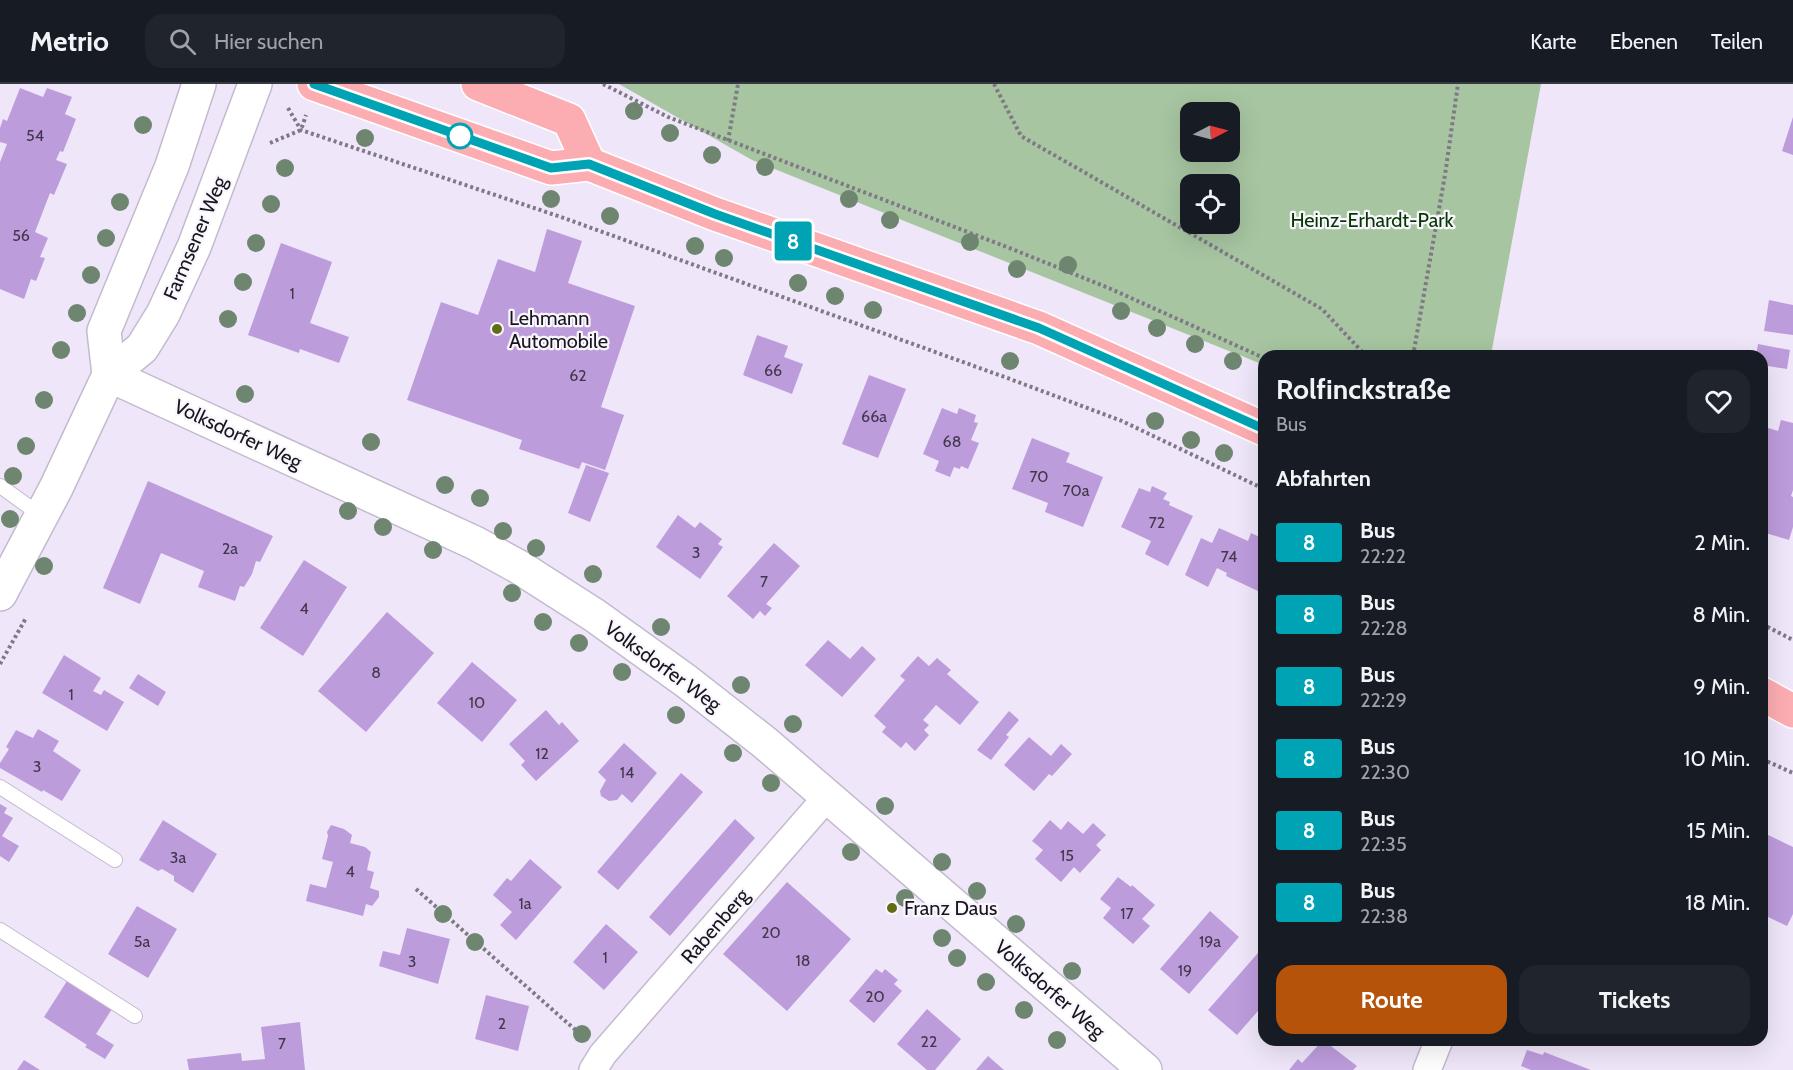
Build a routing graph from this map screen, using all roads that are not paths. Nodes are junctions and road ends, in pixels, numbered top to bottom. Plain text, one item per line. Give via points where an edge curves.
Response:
1 (200, 84) edge
2 (255, 84) edge
3 (478, 84) edge
4 (311, 98) edge
5 (589, 164) junction
6 (109, 375) junction
7 (1258, 426) edge
8 (0, 486) edge
9 (42, 516) junction
10 (0, 594) edge
11 (1768, 697) edge
12 (1793, 711) edge
13 (0, 787) edge
14 (827, 797) junction
15 (115, 860) dead end
16 (0, 930) edge
17 (135, 1017) dead end
18 (1437, 1046) edge
19 (598, 1062) edge
20 (1144, 1070) edge
21 (1427, 1070) edge

1 - 6 street via 172,166 104,331
2 - 6 street, Farmsener Weg via 194,247 168,304 142,348
3 - 5 main road via 569,120
4 - 5 main road via 551,168
5 - 7 main road via 715,214 1039,328
6 - 9 street, Farmsener Weg
6 - 14 street, Volksdorfer Weg via 475,543 519,567 686,681
8 - 9 lane
9 - 10 street, Farmsener Weg
11 - 12 main road
13 - 15 lane
14 - 19 street, Rabenberg
14 - 20 street, Volksdorfer Weg
16 - 17 lane
18 - 21 street

